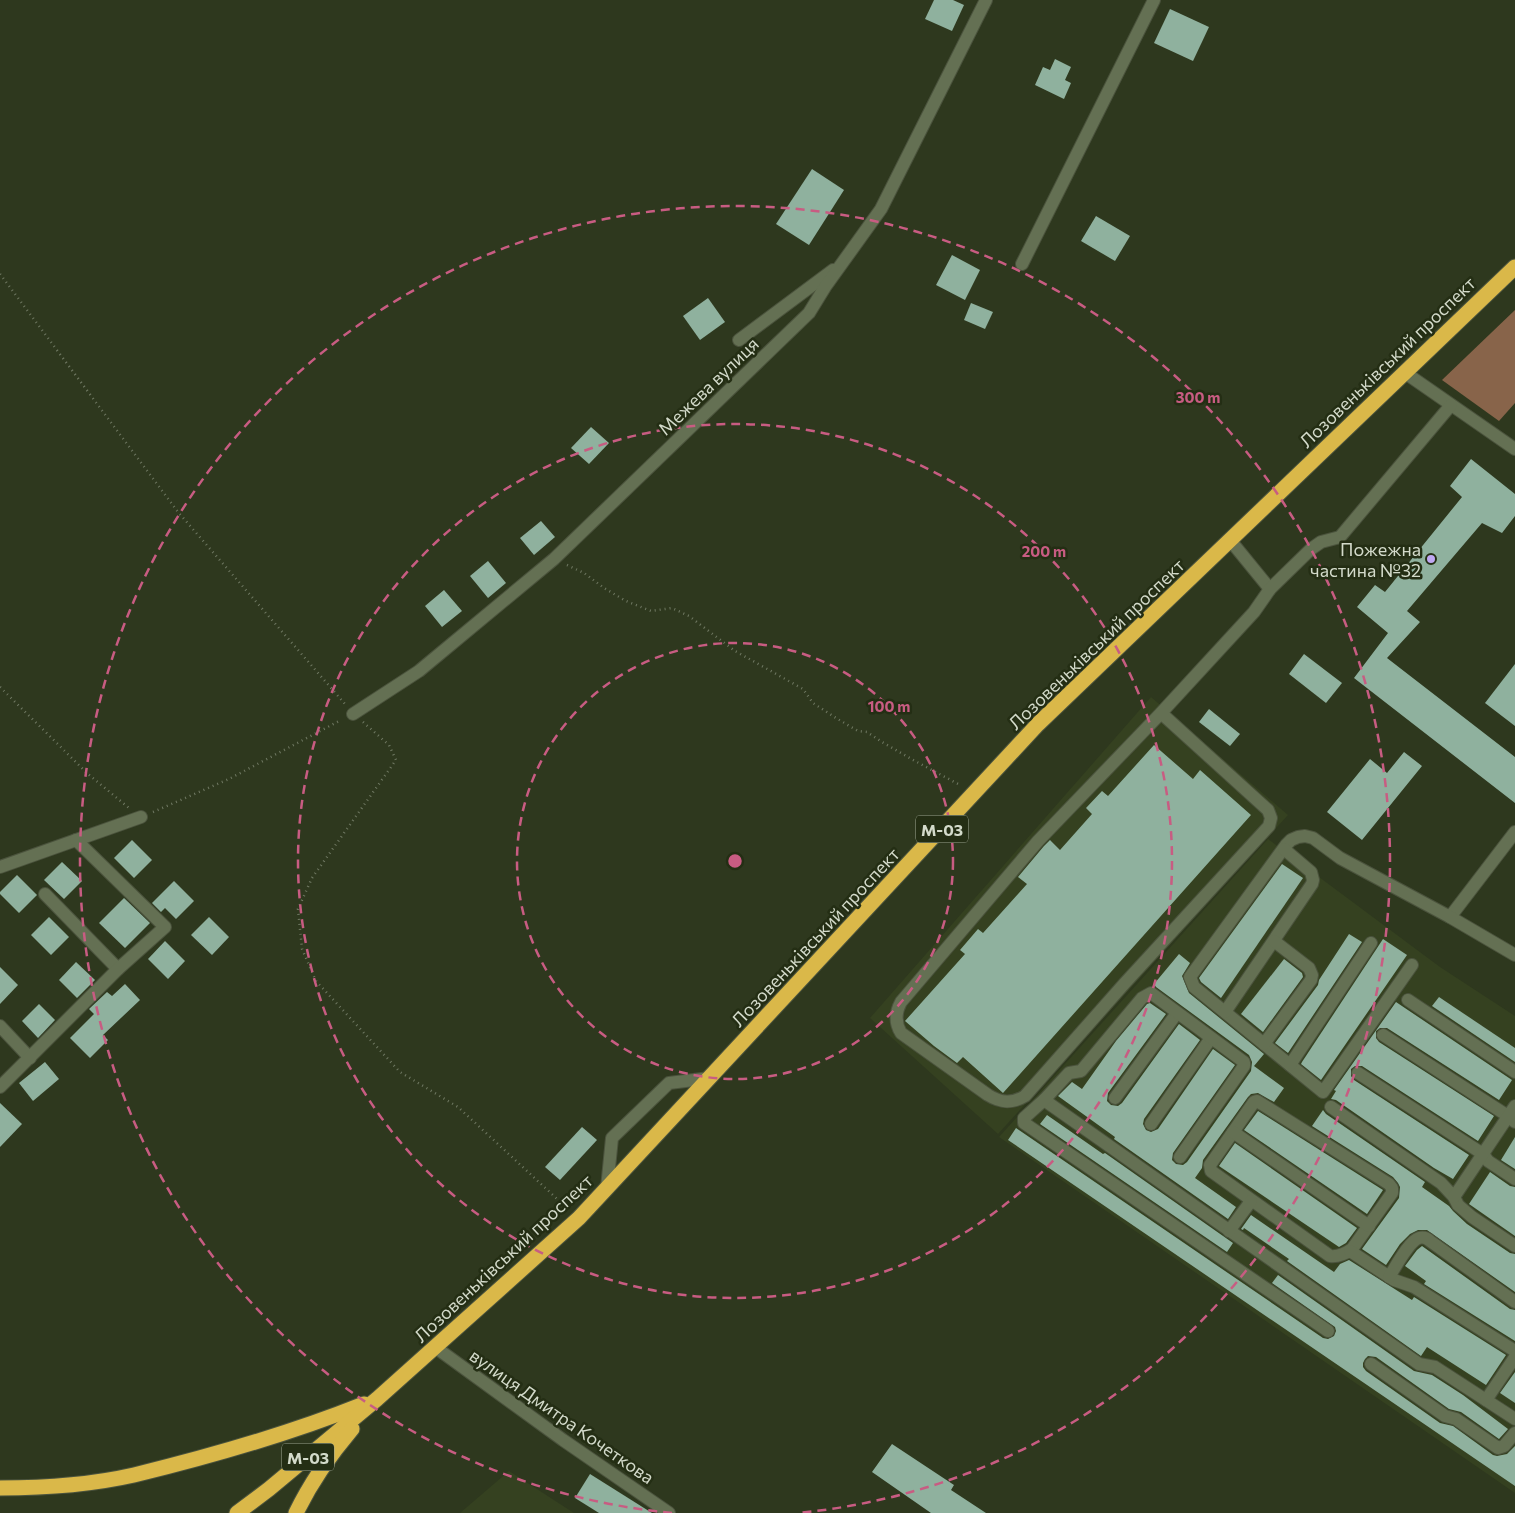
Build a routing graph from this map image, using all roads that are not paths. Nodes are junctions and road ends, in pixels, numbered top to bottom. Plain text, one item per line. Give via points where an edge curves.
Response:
1 (986, 0) edge
2 (1154, 0) edge
3 (842, 263) junction
4 (1022, 264) dead end
5 (1515, 266) edge
6 (739, 340) dead end
7 (1404, 372) junction
8 (1451, 405) junction
9 (1515, 450) edge
10 (1230, 540) junction
11 (1270, 589) junction
12 (1161, 713) junction
13 (353, 714) road end
14 (141, 817) road end
15 (1515, 832) edge
16 (76, 840) junction
17 (1284, 849) junction
18 (0, 867) edge
19 (45, 894) dead end
20 (1450, 917) junction
21 (1274, 941) junction
22 (1371, 943) dead end
23 (1515, 955) edge
24 (1412, 965) dead end
25 (118, 969) junction
26 (1408, 1000) dead end
27 (1225, 1012) junction
28 (1177, 1013) junction
29 (0, 1026) edge
30 (1383, 1035) dead end
31 (1211, 1038) junction
32 (1264, 1044) junction
33 (30, 1058) junction
34 (1290, 1065) junction
35 (1515, 1072) edge
36 (1358, 1073) dead end
37 (710, 1078) junction
38 (0, 1087) edge
39 (1115, 1098) dead end
40 (1044, 1100) junction
41 (1331, 1107) dead end
42 (1513, 1115) edge
43 (1151, 1124) dead end
44 (1233, 1132) junction
45 (1483, 1154) junction
46 (1180, 1157) dead end
47 (1515, 1179) edge
48 (607, 1188) junction
49 (1454, 1197) junction
50 (1251, 1200) junction
51 (1368, 1226) junction
52 (1229, 1231) junction
53 (1515, 1246) edge
54 (1350, 1251) junction
55 (1390, 1277) junction
56 (1515, 1302) edge
57 (1328, 1331) dead end
58 (436, 1347) junction
59 (1515, 1350) edge
60 (1515, 1357) edge
61 (1371, 1364) dead end
62 (377, 1399) junction
63 (1486, 1400) junction
64 (1515, 1418) edge
65 (1515, 1433) edge
66 (0, 1488) edge
67 (237, 1513) edge
68 (296, 1513) edge
69 (669, 1513) edge

1 - 3 street, Межева вулиця via 881,209
2 - 4 street
3 - 6 street
3 - 13 street, Межева вулиця via 809,313 554,559 419,672
5 - 7 highway, Лозовеньківський проспект / М-03
7 - 8 street
7 - 10 highway, Лозовеньківський проспект / М-03
8 - 9 street
8 - 11 street via 1340,537 1321,542 1311,549
10 - 11 street
10 - 37 highway, Лозовеньківський проспект / М-03 via 1038,724
11 - 12 street via 1254,612
12 - 12 street via 1268,810 1270,826 1025,1096 1009,1102 998,1101 901,1033 896,1021 898,1008 1038,841
14 - 16 street
15 - 20 street
16 - 18 street
16 - 25 street via 165,927
17 - 20 street via 1298,837 1312,838 1340,858
17 - 21 street via 1311,872 1313,880
17 - 27 street via 1190,977 1194,987
19 - 25 street
20 - 23 street
21 - 27 street
21 - 32 street via 1309,968 1312,975
22 - 34 street
24 - 34 street via 1323,1092
25 - 33 street
26 - 35 street
27 - 32 street
28 - 31 street
28 - 39 street
28 - 40 street via 1151,993 1142,998 1081,1071 1069,1074
29 - 33 street
30 - 42 street
31 - 43 street
31 - 46 street via 1244,1062 1244,1066
32 - 34 street
33 - 38 street
36 - 45 street
37 - 48 highway, Лозовеньківський проспект / М-03
37 - 48 street via 669,1083 612,1138
40 - 52 street
40 - 57 street via 1024,1118 1024,1123
41 - 49 street via 1442,1183
42 - 45 street
44 - 50 street via 1210,1165 1210,1171
44 - 51 street
44 - 51 street via 1258,1101 1389,1184 1392,1193
45 - 47 street
45 - 49 street
48 - 58 highway, Лозовеньківський проспект / М-03 via 579,1218
49 - 53 street via 1472,1217
50 - 52 street
50 - 54 street via 1330,1256
51 - 54 street
52 - 63 street via 1419,1364 1435,1367
54 - 55 street
55 - 56 street via 1411,1243 1422,1238
55 - 59 street via 1414,1287
58 - 62 highway, Лозовеньківський проспект / М-03
58 - 69 street, вулиця Дмитра Кочеткова
60 - 63 street
61 - 65 street via 1445,1416 1456,1419 1498,1448
62 - 66 highway via 283,1434 128,1476 74,1485
62 - 67 highway, Лозовеньківський проспект / М-03
62 - 68 highway via 324,1464
63 - 64 street

